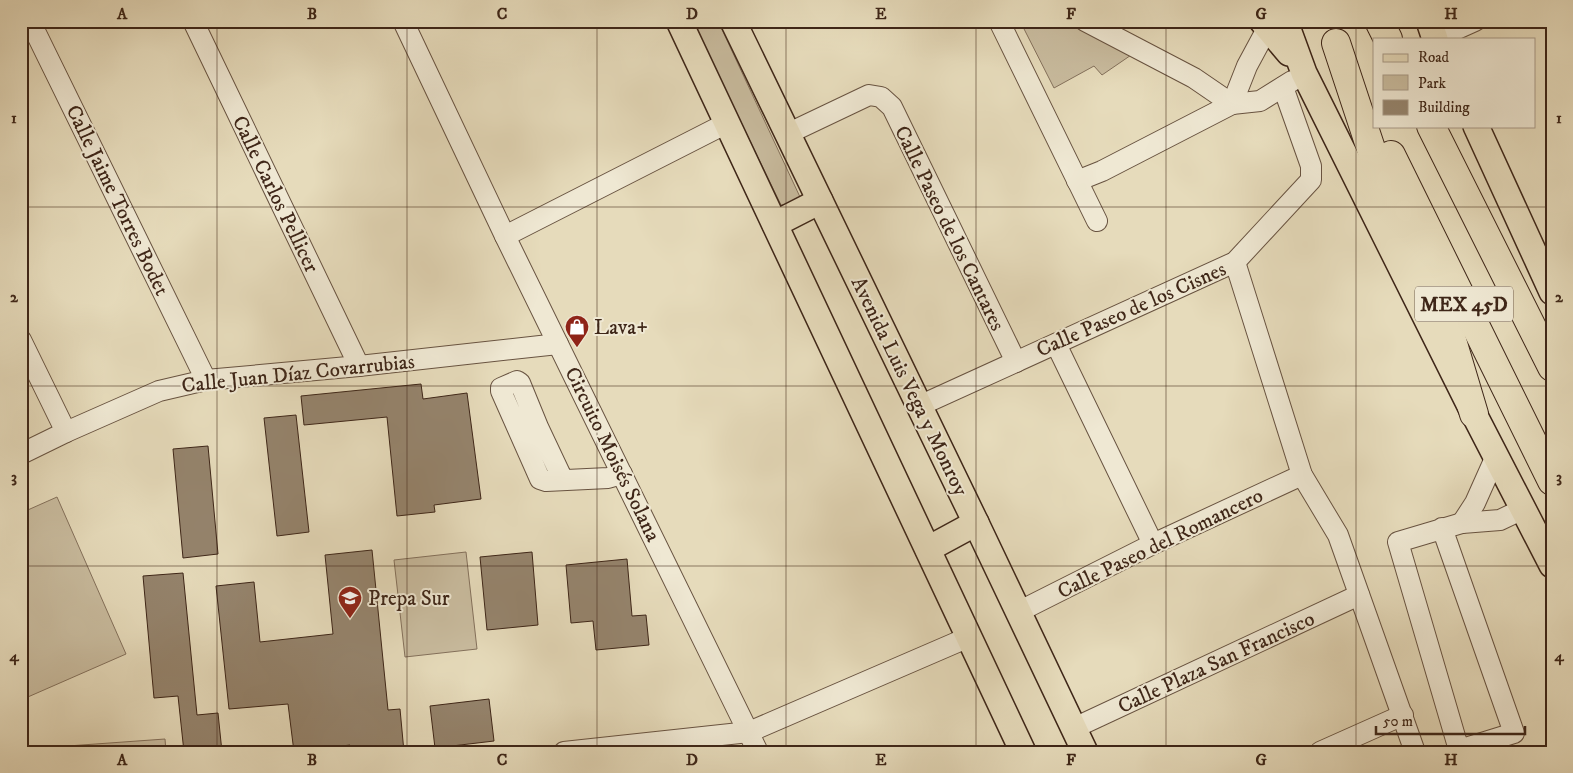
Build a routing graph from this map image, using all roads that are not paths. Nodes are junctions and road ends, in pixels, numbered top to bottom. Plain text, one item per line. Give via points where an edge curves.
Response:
1 (30, 21) edge
2 (193, 21) edge
3 (403, 21) edge
4 (679, 21) edge
5 (733, 21) edge
6 (998, 21) edge
7 (1085, 21) edge
8 (1380, 21) edge
9 (1429, 21) edge
10 (1476, 21) edge
11 (1272, 23) edge
12 (1331, 32) edge
13 (1388, 38) edge
14 (1435, 38) edge
15 (1437, 38) edge
16 (1304, 73) junction
17 (1283, 88) junction
18 (1232, 104) junction
19 (1373, 119) edge
20 (727, 124) junction
21 (1378, 128) edge
22 (1432, 128) edge
23 (1477, 128) edge
24 (787, 134) junction
25 (1077, 181) junction
26 (820, 201) junction
27 (1096, 221) dead end
28 (775, 224) junction
29 (505, 236) junction
30 (1235, 262) junction
31 (1552, 292) edge
32 (21, 340) edge
33 (558, 344) junction
34 (1056, 344) junction
35 (1016, 362) junction
36 (359, 366) junction
37 (1552, 367) edge
38 (206, 380) junction
39 (919, 406) junction
40 (1474, 414) junction
41 (66, 432) junction
42 (21, 454) edge
43 (1496, 456) junction
44 (622, 474) junction
45 (1302, 475) junction
46 (563, 480) dead end
47 (1552, 481) edge
48 (1523, 509) junction
49 (976, 523) junction
50 (1462, 523) junction
51 (1442, 528) junction
52 (1152, 544) junction
53 (928, 549) junction
54 (1552, 566) edge
55 (1359, 594) junction
56 (1018, 612) junction
57 (969, 637) junction
58 (1403, 714) junction
59 (1072, 729) junction
60 (749, 732) junction
61 (611, 749) edge
62 (564, 752) edge
63 (758, 752) edge
64 (1023, 752) edge
65 (1085, 752) edge
66 (1320, 752) edge
67 (1415, 752) edge

1 - 38 street, Calle Jaime Torres Bodet
2 - 36 street, Calle Carlos Pellicer
3 - 29 street, Circuito Moisés Solana
4 - 20 main road
5 - 24 main road, Avenida Luis Vega y Monroy
6 - 25 street
7 - 18 street via 1194,78
8 - 13 highway
9 - 14 main road
10 - 15 street
11 - 16 main road
11 - 18 street via 1247,66
12 - 19 highway
12 - 40 highway via 1380,176 1443,310
16 - 17 street
16 - 40 main road
17 - 18 street via 1260,101
17 - 30 street, Calle Paseo de los Cisnes via 1311,166 1311,180
18 - 25 street
20 - 28 main road
20 - 29 street
21 - 47 highway, MEX 45D
22 - 37 highway, MEX 45D
23 - 31 main road
24 - 26 main road, Avenida Luis Vega y Monroy
24 - 35 street, Calle Paseo de los Cantares via 869,95 881,97 892,107
25 - 27 street
26 - 28 main road
26 - 39 main road, Avenida Luis Vega y Monroy
28 - 53 main road
29 - 33 street, Circuito Moisés Solana
30 - 34 street, Calle Paseo de los Cisnes
30 - 45 street
32 - 41 street
33 - 36 street, Calle Juan Díaz Covarrubias
33 - 44 street, Circuito Moisés Solana
34 - 35 street, Calle Paseo de los Cisnes
34 - 52 street
35 - 39 street, Calle Paseo de los Cisnes
36 - 38 street, Calle Juan Díaz Covarrubias
38 - 41 street, Calle Juan Díaz Covarrubias via 159,391
39 - 49 main road, Avenida Luis Vega y Monroy
40 - 43 main road
41 - 42 street, Calle Juan Díaz Covarrubias
43 - 48 main road
43 - 50 street via 1476,503
44 - 46 street via 608,478
44 - 60 street, Circuito Moisés Solana
45 - 52 street, Calle Paseo del Romancero
45 - 55 street via 1338,534
48 - 50 street via 1500,520
48 - 54 main road
49 - 53 main road
49 - 56 main road, Avenida Luis Vega y Monroy
50 - 51 street
51 - 51 street via 1398,542 1459,750 1514,733
52 - 56 street, Calle Paseo del Romancero
53 - 57 main road
55 - 58 street
55 - 59 street, Calle Plaza San Francisco
56 - 59 main road, Avenida Luis Vega y Monroy
57 - 60 street
57 - 64 main road
58 - 66 street
58 - 67 street
59 - 65 main road, Avenida Luis Vega y Monroy
60 - 61 street
60 - 63 street, Circuito Moisés Solana
61 - 62 street

